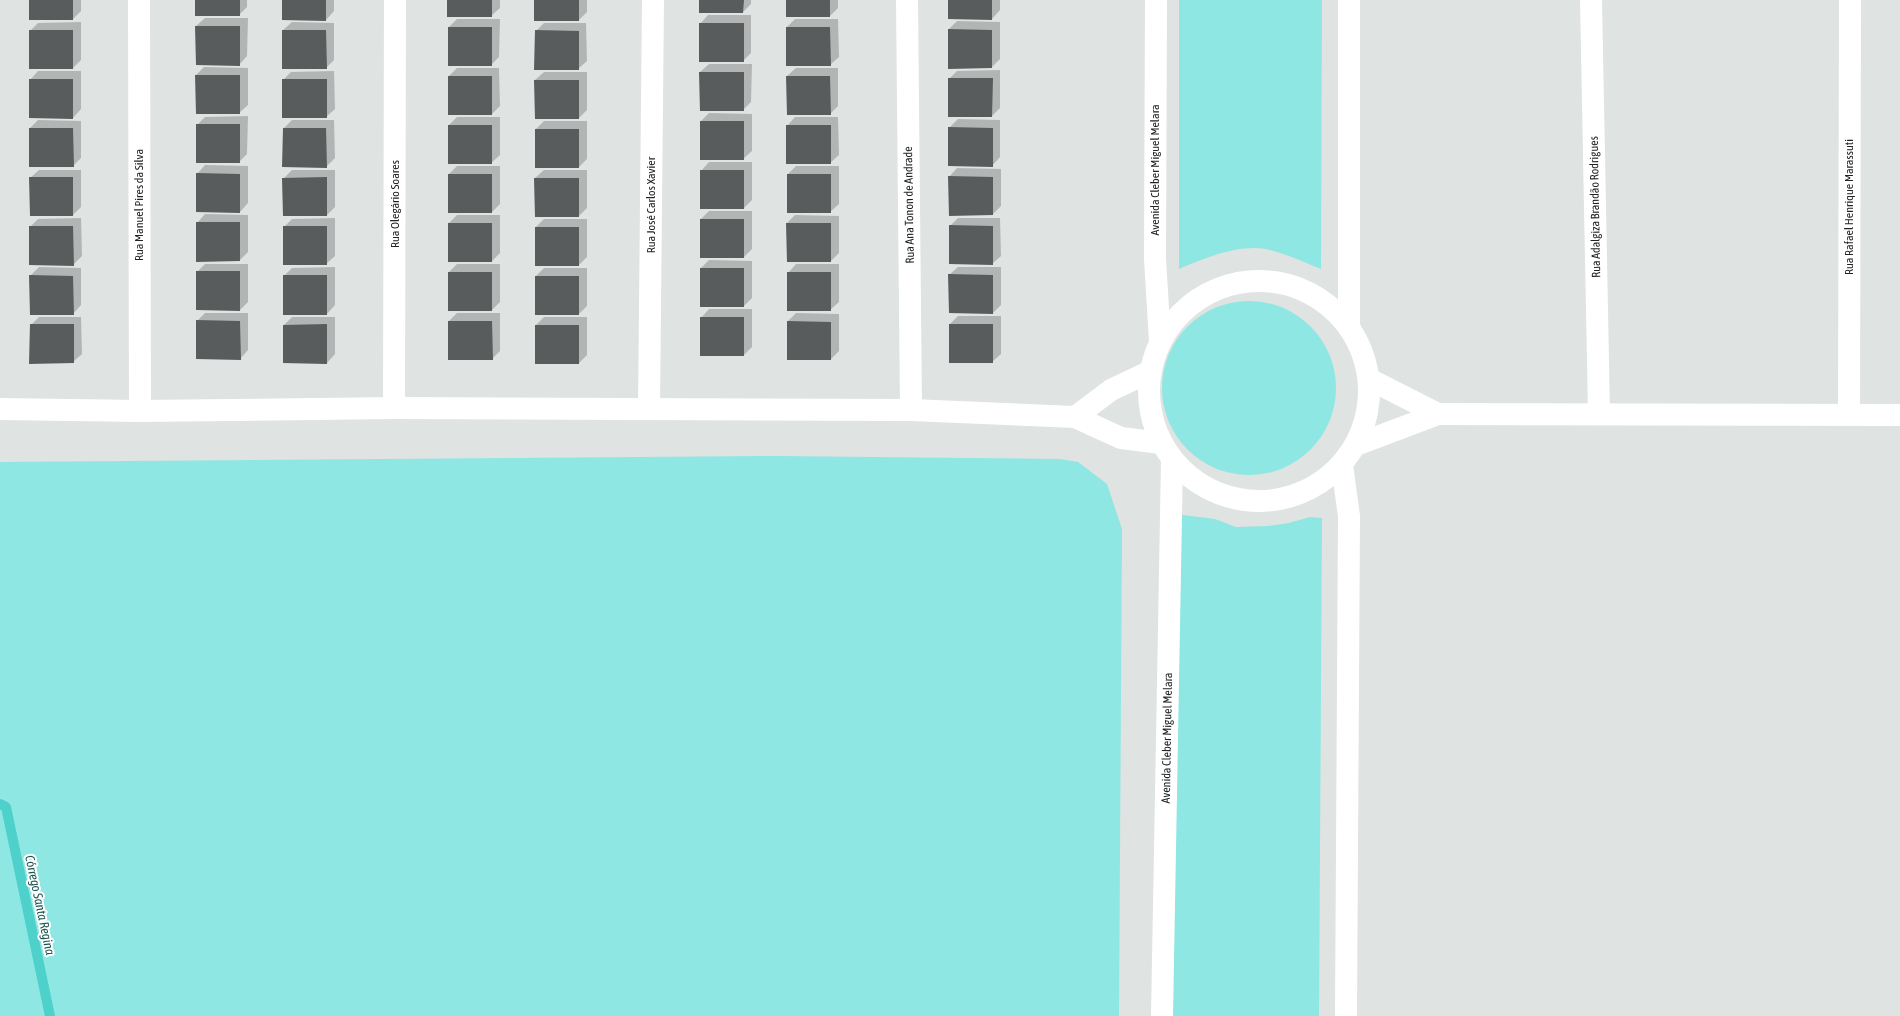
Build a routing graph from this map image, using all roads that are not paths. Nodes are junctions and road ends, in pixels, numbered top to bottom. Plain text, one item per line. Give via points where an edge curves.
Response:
1 (139, 0) edge
2 (395, 0) edge
3 (652, 0) edge
4 (907, 0) edge
5 (1156, 0) edge
6 (1349, 0) edge
7 (1591, 0) edge
8 (1850, 0) edge
9 (1349, 327) junction
10 (1160, 341) junction
11 (1149, 372) junction
12 (1369, 379) junction
13 (394, 408) junction
14 (0, 409) edge
15 (649, 409) junction
16 (911, 410) junction
17 (140, 411) junction
18 (1438, 414) junction
19 (1599, 414) junction
20 (1849, 414) junction
21 (1900, 415) edge
22 (1075, 417) junction
23 (1356, 445) junction
24 (1167, 452) junction
25 (1342, 465) junction
26 (1162, 1016) edge
27 (1346, 1016) edge

1 - 17 street, Rua Manuel Pires da Silva
2 - 13 street, Rua Olegário Soares
3 - 15 street, Rua José Carlos Xavier
4 - 16 street, Rua Ana Tonon de Andrade
5 - 10 street, Avenida Cleber Miguel Melara via 1155,259
6 - 9 street
7 - 19 street, Rua Adalgiza Brandão Rodrigues
8 - 20 street, Rua Rafael Henrique Marassuti
9 - 10 street via 1327,303 1298,288 1267,281 1235,283 1205,294 1179,314
9 - 12 street via 1362,352
10 - 11 street
11 - 22 street via 1111,390
11 - 24 street via 1148,397 1152,421
12 - 18 street
12 - 23 street via 1368,413
13 - 15 street
13 - 17 street
14 - 17 street
15 - 16 street
16 - 22 street
18 - 19 street
18 - 23 street
19 - 20 street
20 - 21 street
22 - 24 street via 1120,438
23 - 25 street
24 - 25 street via 1196,483 1225,497 1256,502 1288,499 1318,486
24 - 26 street, Avenida Cleber Miguel Melara
25 - 27 street via 1349,516

